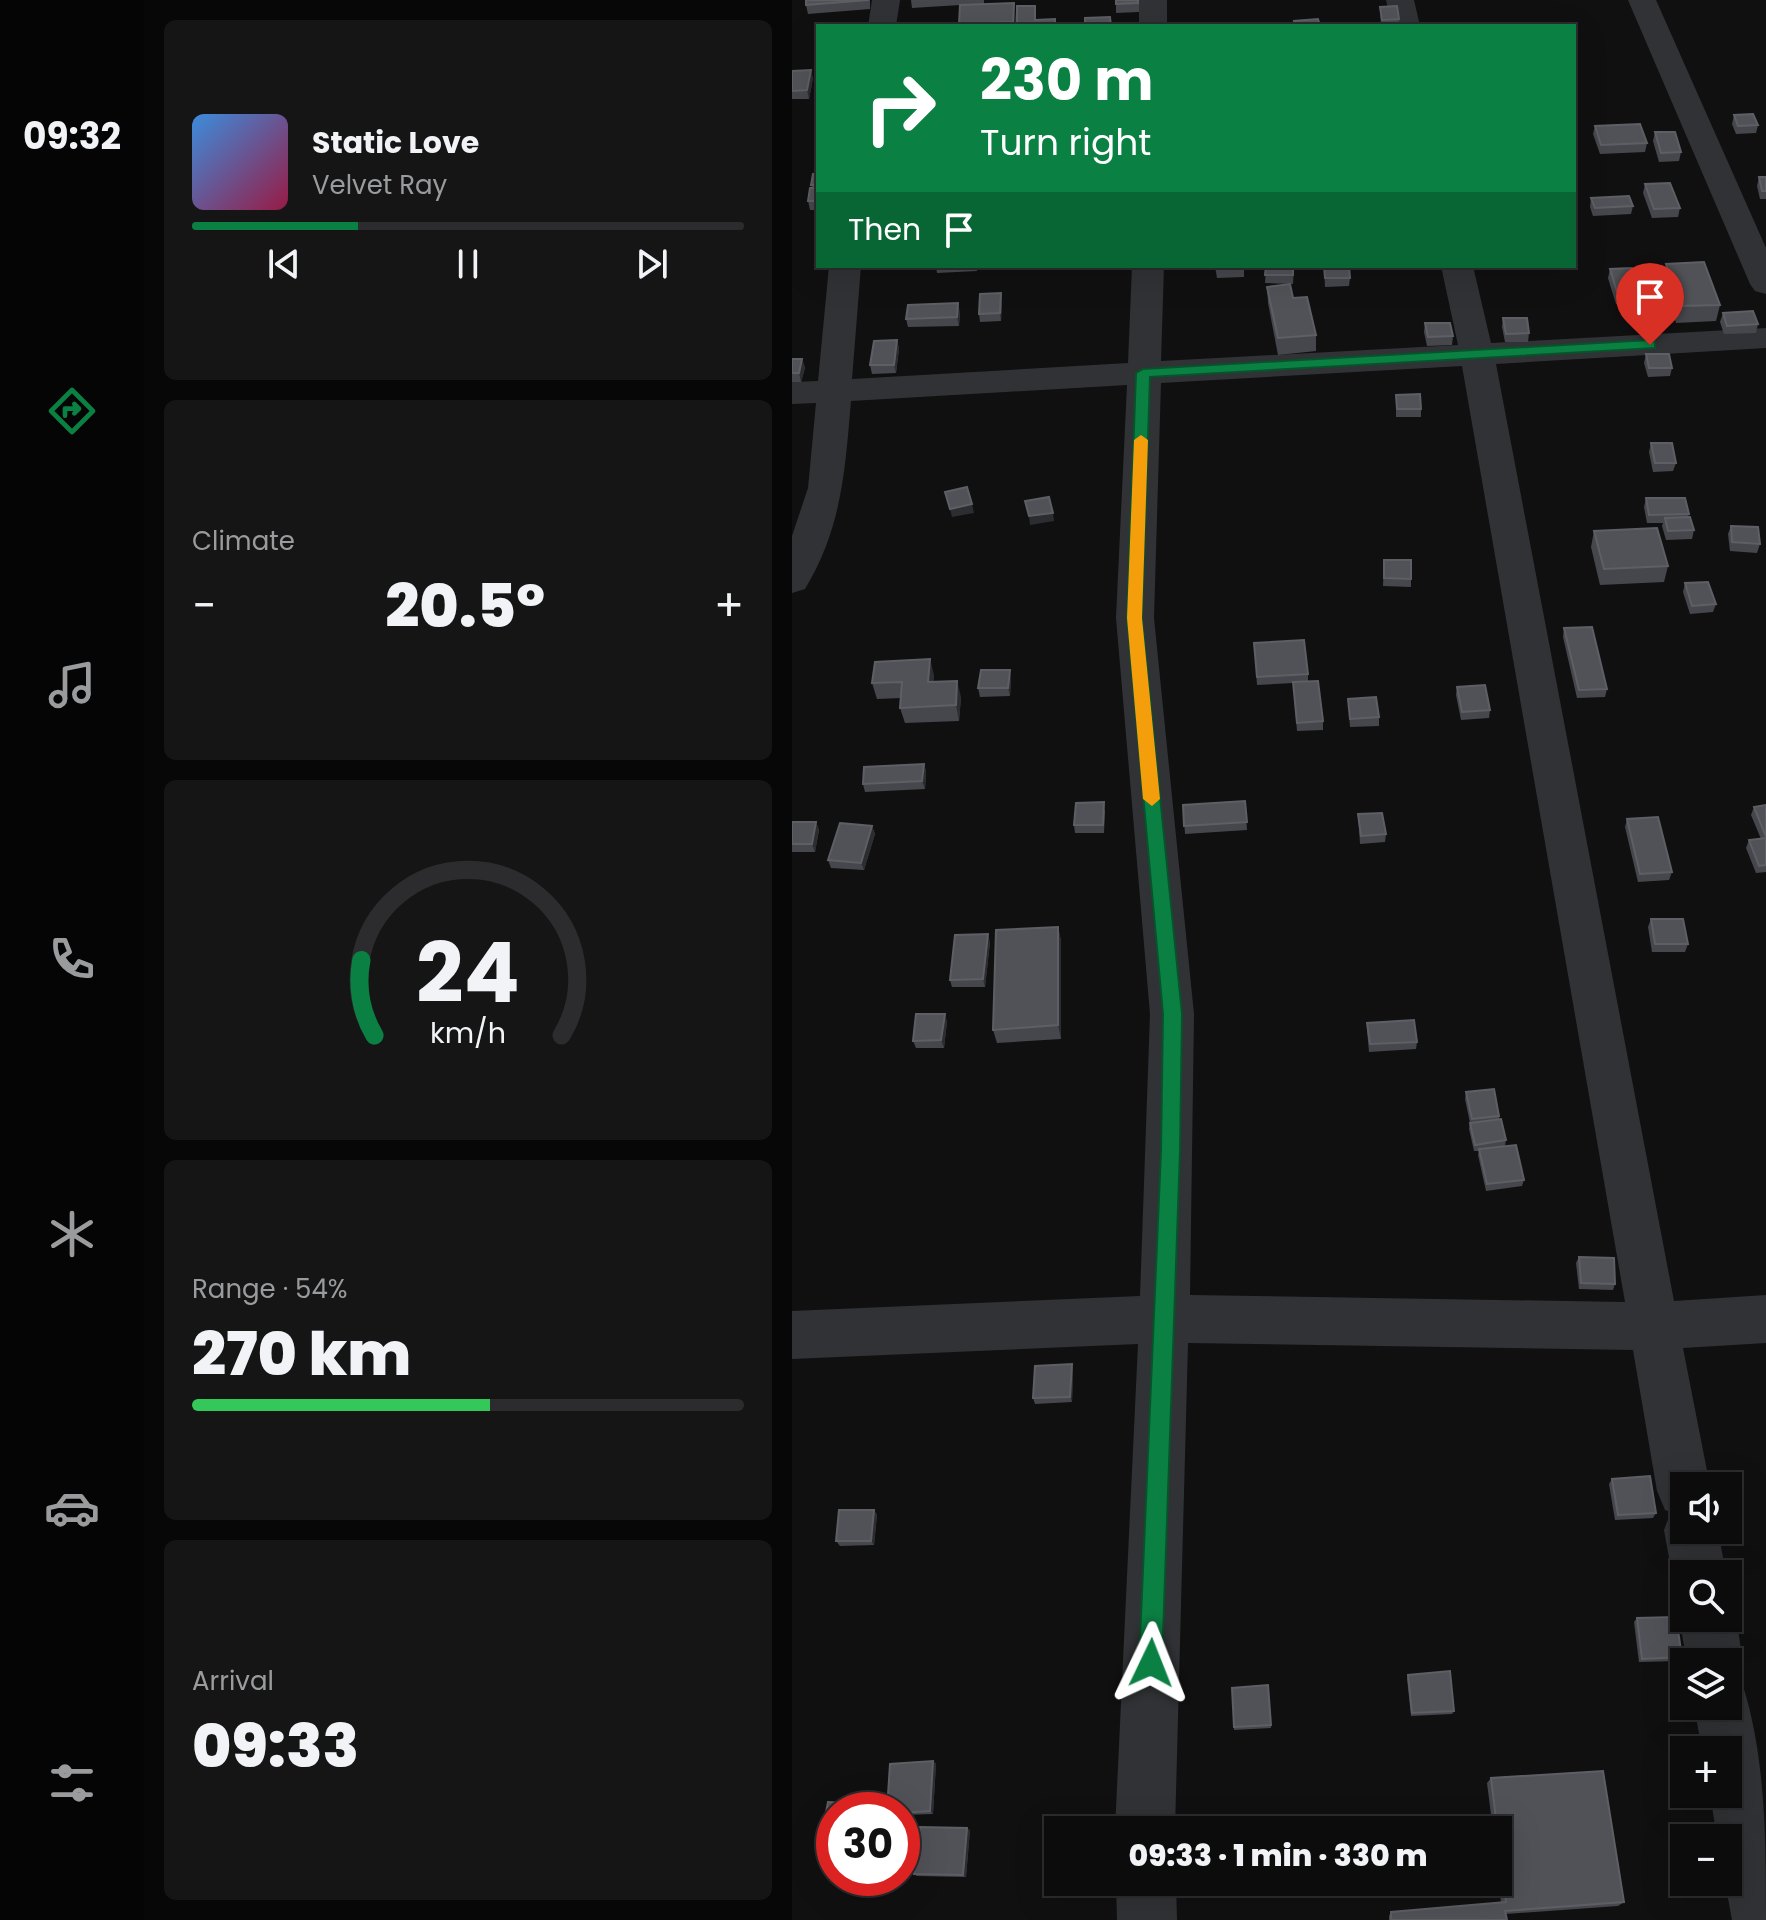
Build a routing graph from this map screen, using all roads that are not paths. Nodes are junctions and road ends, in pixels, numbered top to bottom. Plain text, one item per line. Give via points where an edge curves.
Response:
1 (886, 0) edge
2 (1153, 0) edge
3 (1400, 0) edge
4 (1642, 0) edge
5 (882, 24) edge
6 (1153, 24) edge
7 (1406, 24) edge
8 (845, 268) edge
9 (1148, 268) edge
10 (1457, 268) edge
11 (1766, 284) edge
12 (1766, 338) edge
13 (1477, 354) junction
14 (1143, 373) junction
15 (835, 390) junction
16 (792, 393) edge
17 (792, 580) edge
18 (1164, 1319) junction
19 (1766, 1319) edge
20 (1654, 1326) junction
21 (792, 1335) edge
22 (1681, 1472) edge
23 (1726, 1720) edge
24 (1146, 1816) edge
25 (1146, 1896) edge
26 (1147, 1920) edge
27 (1762, 1920) edge

1 - 5 street
2 - 6 street
3 - 7 street
4 - 11 street
8 - 15 street
9 - 14 street
10 - 13 street
12 - 13 street
13 - 14 street
13 - 20 street
14 - 15 street
14 - 18 street via 1135,618 1172,1014
15 - 16 street
15 - 17 street via 826,488
18 - 20 street
18 - 21 street
18 - 24 street
19 - 20 street
20 - 22 street
23 - 27 street
25 - 26 street

